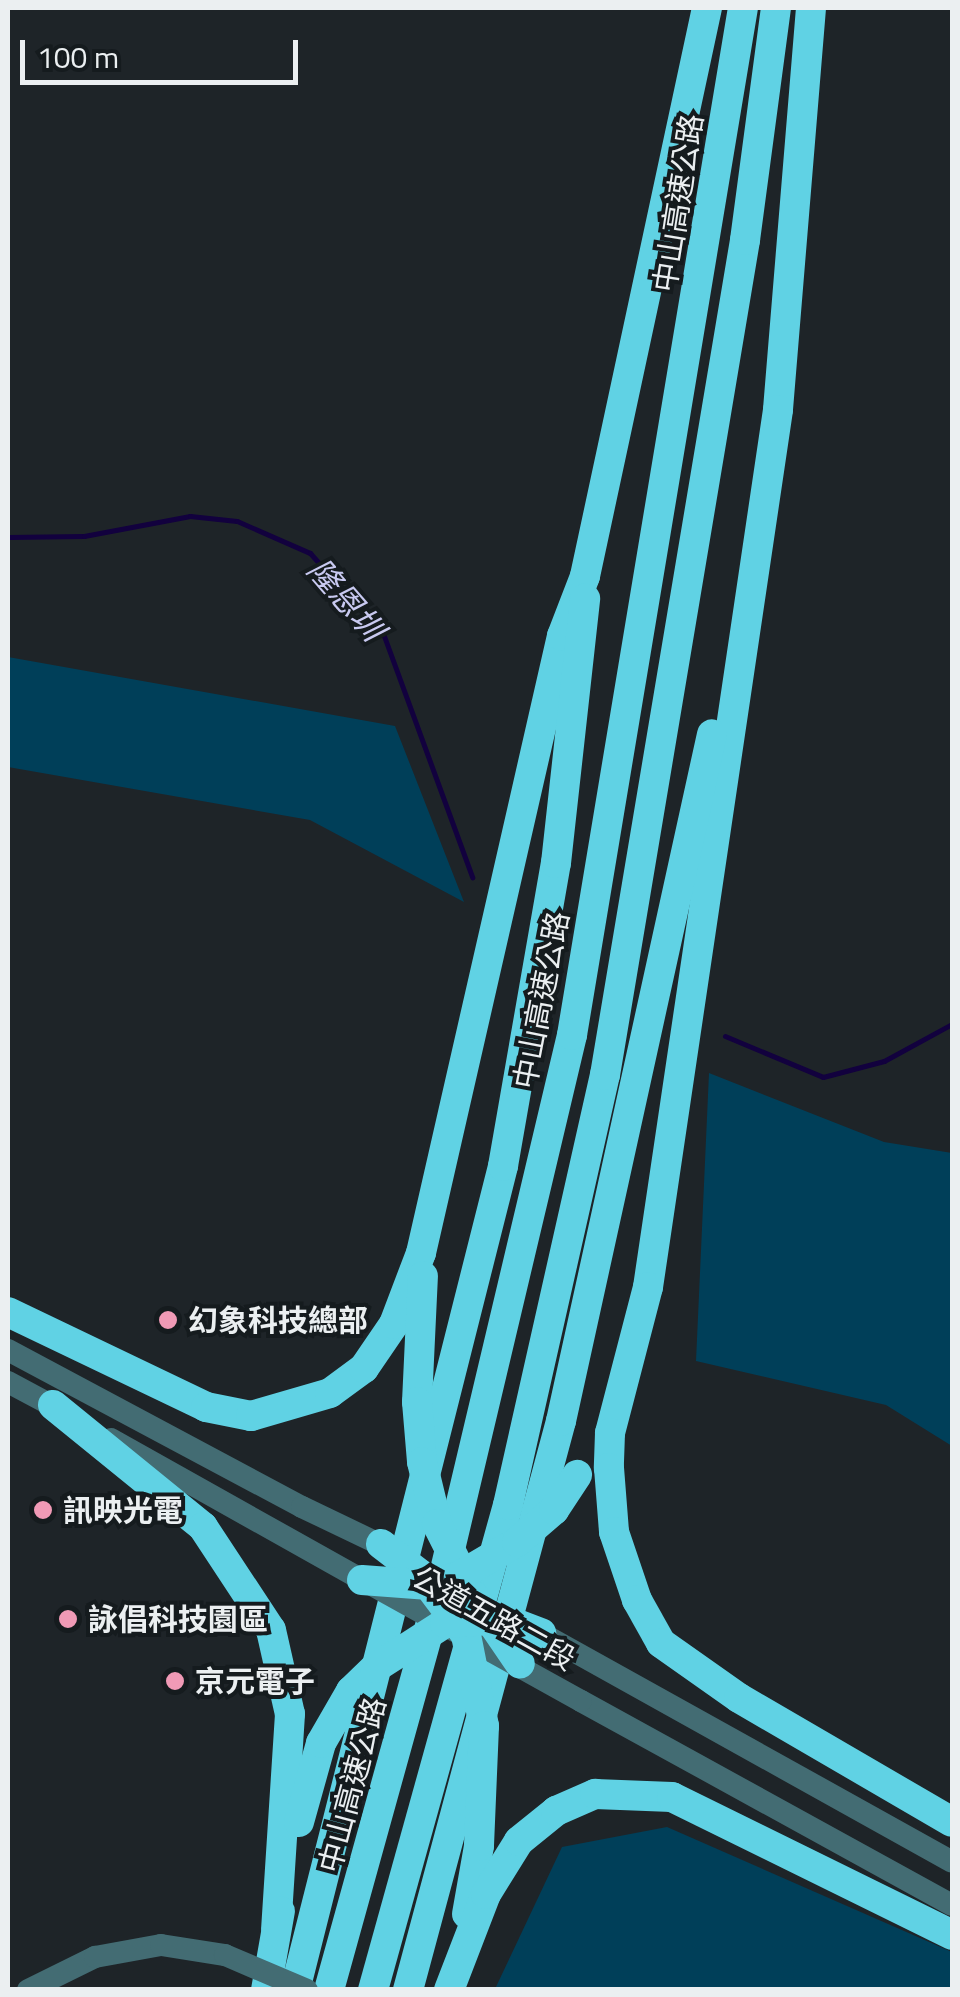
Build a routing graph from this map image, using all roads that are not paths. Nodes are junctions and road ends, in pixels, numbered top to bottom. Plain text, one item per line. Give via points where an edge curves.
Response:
1 (707, 8) edge
2 (743, 8) edge
3 (776, 8) edge
4 (811, 8) edge
5 (585, 576) junction
6 (750, 591) junction
7 (421, 1253) junction
8 (648, 1287) junction
9 (8, 1312) edge
10 (8, 1350) edge
11 (8, 1382) edge
12 (53, 1406) junction
13 (381, 1544) joint
14 (362, 1580) junction
15 (459, 1604) junction
16 (541, 1633) joint
17 (520, 1664) joint
18 (952, 1822) edge
19 (952, 1862) edge
20 (950, 1904) edge
21 (276, 1929) junction
22 (952, 1935) edge
23 (454, 1976) edge
24 (28, 1990) edge
25 (266, 1990) edge
26 (295, 1990) edge
27 (307, 1990) edge
28 (329, 1990) edge
29 (374, 1990) edge
30 (408, 1990) edge

1 - 5 highway
2 - 28 highway, 中山高速公路 via 572,1035 419,1674
3 - 29 highway via 745,240 605,1075 508,1505
4 - 6 highway via 778,410
5 - 7 highway via 562,636
5 - 26 highway via 556,864 503,1166
6 - 8 highway
6 - 30 highway via 698,785 561,1422
7 - 9 highway via 394,1324 364,1368 330,1393 250,1416 206,1407
7 - 15 highway, bridge via 417,1402 432,1507
8 - 15 highway, bridge via 606,1415 577,1475
8 - 18 highway via 610,1433 614,1532 637,1600 661,1642 738,1698
10 - 13 street, 公道五路二段, bridge
11 - 12 street, 公道五路二段
12 - 14 street, 公道五路二段
12 - 21 highway via 203,1527 271,1630 290,1714
13 - 15 highway, bridge
14 - 15 highway, bridge
14 - 15 street, 公道五路二段, bridge
15 - 16 highway, bridge
15 - 17 highway, bridge
15 - 21 highway, bridge via 374,1668 321,1743
15 - 23 highway, bridge via 484,1726 479,1846
16 - 19 street, 公道五路二段
17 - 20 street, 公道五路二段, bridge
21 - 25 highway
22 - 23 highway via 672,1797 596,1794 556,1811 519,1841 486,1894
24 - 27 street, bridge via 95,1956 161,1945 225,1955

